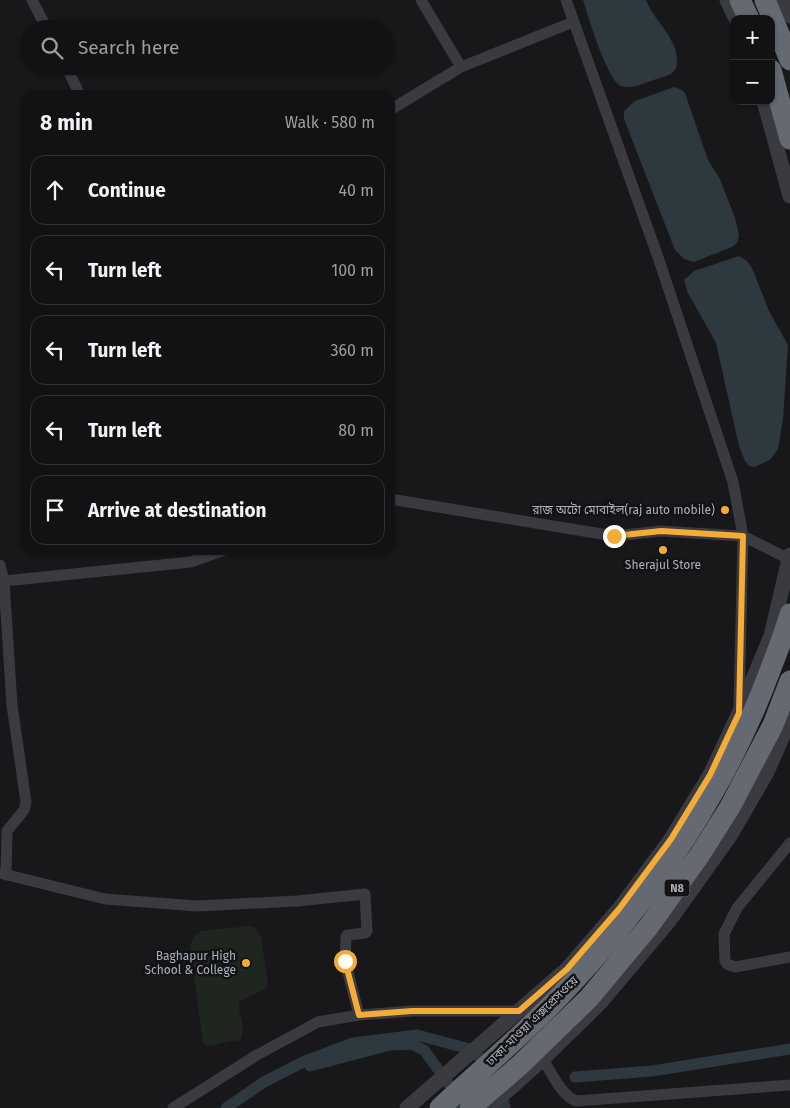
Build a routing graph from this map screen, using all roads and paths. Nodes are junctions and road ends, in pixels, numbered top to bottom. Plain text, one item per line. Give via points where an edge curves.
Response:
1 (32, 0) edge
2 (421, 0) edge
3 (566, 0) edge
4 (727, 0) edge
5 (740, 0) edge
6 (765, 0) edge
7 (783, 0) edge
8 (734, 15) edge
9 (747, 15) edge
10 (790, 16) edge
11 (42, 20) edge
12 (573, 22) junction
13 (790, 60) edge
14 (462, 67) junction
15 (70, 75) edge
16 (775, 85) edge
17 (78, 90) edge
18 (765, 105) edge
19 (395, 107) edge
20 (790, 139) edge
21 (790, 196) edge
22 (395, 500) edge
23 (743, 536) junction
24 (210, 555) edge
25 (790, 557) edge
26 (0, 565) edge
27 (4, 581) junction
28 (790, 614) edge
29 (790, 682) edge
30 (739, 713) junction
31 (790, 720) edge
32 (790, 843) edge
33 (3, 874) edge
34 (790, 957) edge
35 (519, 1011) junction
36 (359, 1015) junction
37 (543, 1059) junction
38 (520, 1072) junction
39 (790, 1085) edge
40 (410, 1106) edge
41 (173, 1108) edge
42 (440, 1108) edge
43 (470, 1108) edge
44 (488, 1108) edge

1 - 11 street
2 - 14 street
3 - 12 street
4 - 8 street
5 - 9 highway
6 - 13 highway
7 - 10 street
12 - 14 street
12 - 23 street via 659,260 733,482
14 - 19 street
15 - 17 street
16 - 20 highway
18 - 21 street
22 - 23 street via 614,536 661,531
23 - 25 street
23 - 30 street
24 - 27 street via 191,562
25 - 30 street via 771,636
26 - 27 street
27 - 33 street via 12,705 26,802 24,810 7,831
28 - 42 highway, ঢাকা-মাওয়া এক্সপ্রেসওয়ে / N8 via 753,715 733,757 680,844 631,913 572,983
29 - 38 highway, ঢাকা-মাওয়া এক্সপ্রেসওয়ে / N8 via 773,725 730,808 677,887 589,998
30 - 35 street via 710,775 671,839 619,909 567,969
31 - 37 street via 767,772 730,836 670,920 601,1002
32 - 34 street via 737,908 724,934 725,961 735,967
33 - 36 street via 105,899 197,906 364,894 367,931 347,935 345,961
35 - 36 street via 412,1011
35 - 40 street
36 - 41 street via 318,1022 257,1055
37 - 38 street
37 - 39 street via 561,1089 576,1100
38 - 43 highway, ঢাকা-মাওয়া এক্সপ্রেসওয়ে / N8
38 - 44 street

